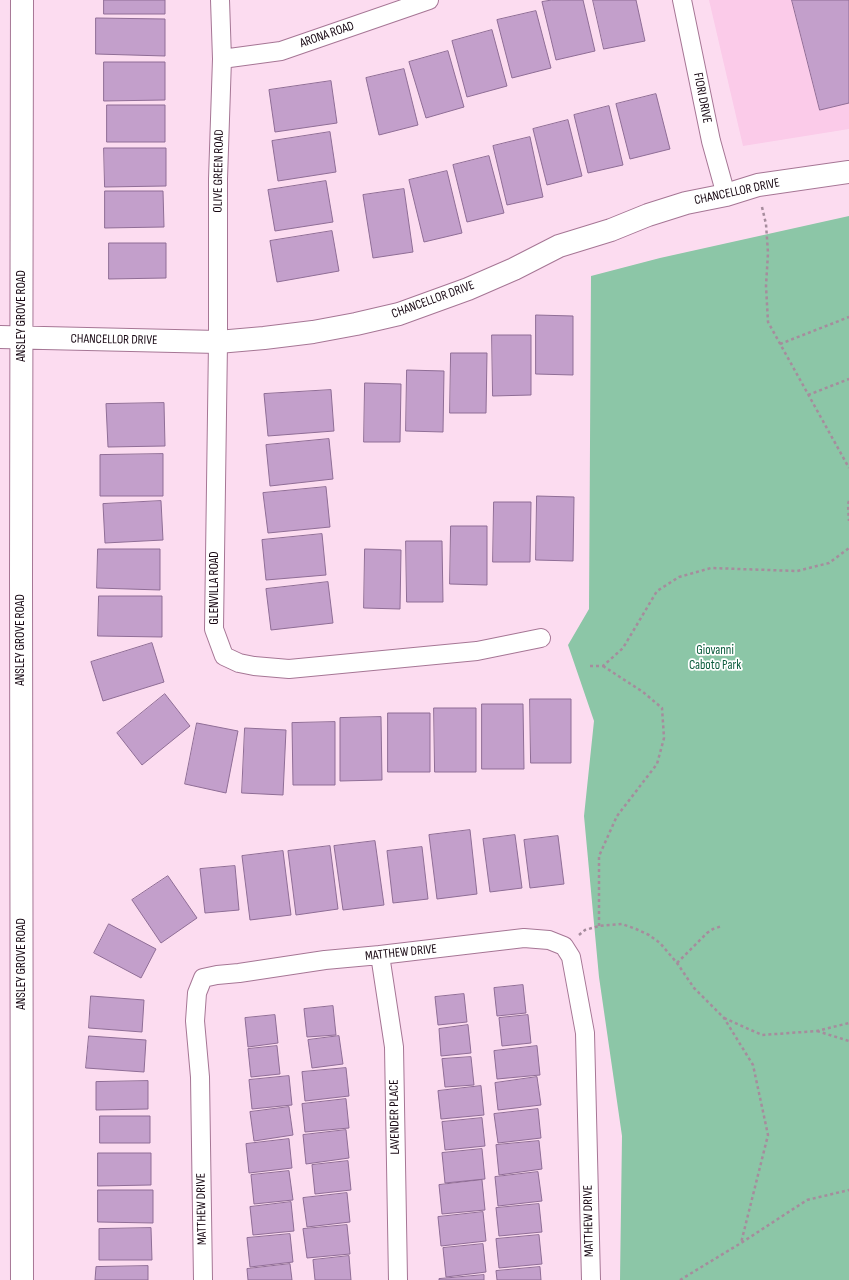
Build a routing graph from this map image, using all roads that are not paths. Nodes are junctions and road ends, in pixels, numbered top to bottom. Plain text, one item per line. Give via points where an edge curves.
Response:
1 (22, 0) edge
2 (220, 0) edge
3 (429, 0) edge
4 (682, 0) edge
5 (222, 59) junction
6 (849, 172) edge
7 (726, 195) junction
8 (0, 337) edge
9 (22, 338) junction
10 (218, 342) junction
11 (541, 638) dead end
12 (380, 955) junction
13 (22, 1280) edge
14 (203, 1280) edge
15 (398, 1280) edge
16 (591, 1280) edge

1 - 9 street, ANSLEY GROVE ROAD
2 - 5 street, OLIVE GREEN ROAD
3 - 5 street, ARONA ROAD via 281,51
4 - 7 street, FIORI DRIVE via 711,141
5 - 10 street, OLIVE GREEN ROAD via 218,179
6 - 7 street, CHANCELLOR DRIVE via 758,185
7 - 10 street, CHANCELLOR DRIVE via 686,203 559,246 468,289 399,314 313,332
8 - 9 street, CHANCELLOR DRIVE
9 - 10 street, CHANCELLOR DRIVE
9 - 13 street, ANSLEY GROVE ROAD
10 - 11 street, GLENVILLA ROAD via 214,629 224,656 254,666 289,669 477,651
12 - 14 street, MATTHEW DRIVE via 217,974 203,978 197,993 195,1021 200,1077
12 - 15 street, LAVENDER PLACE via 394,1047
12 - 16 street, MATTHEW DRIVE via 524,938 549,940 564,946 571,957 585,1033

